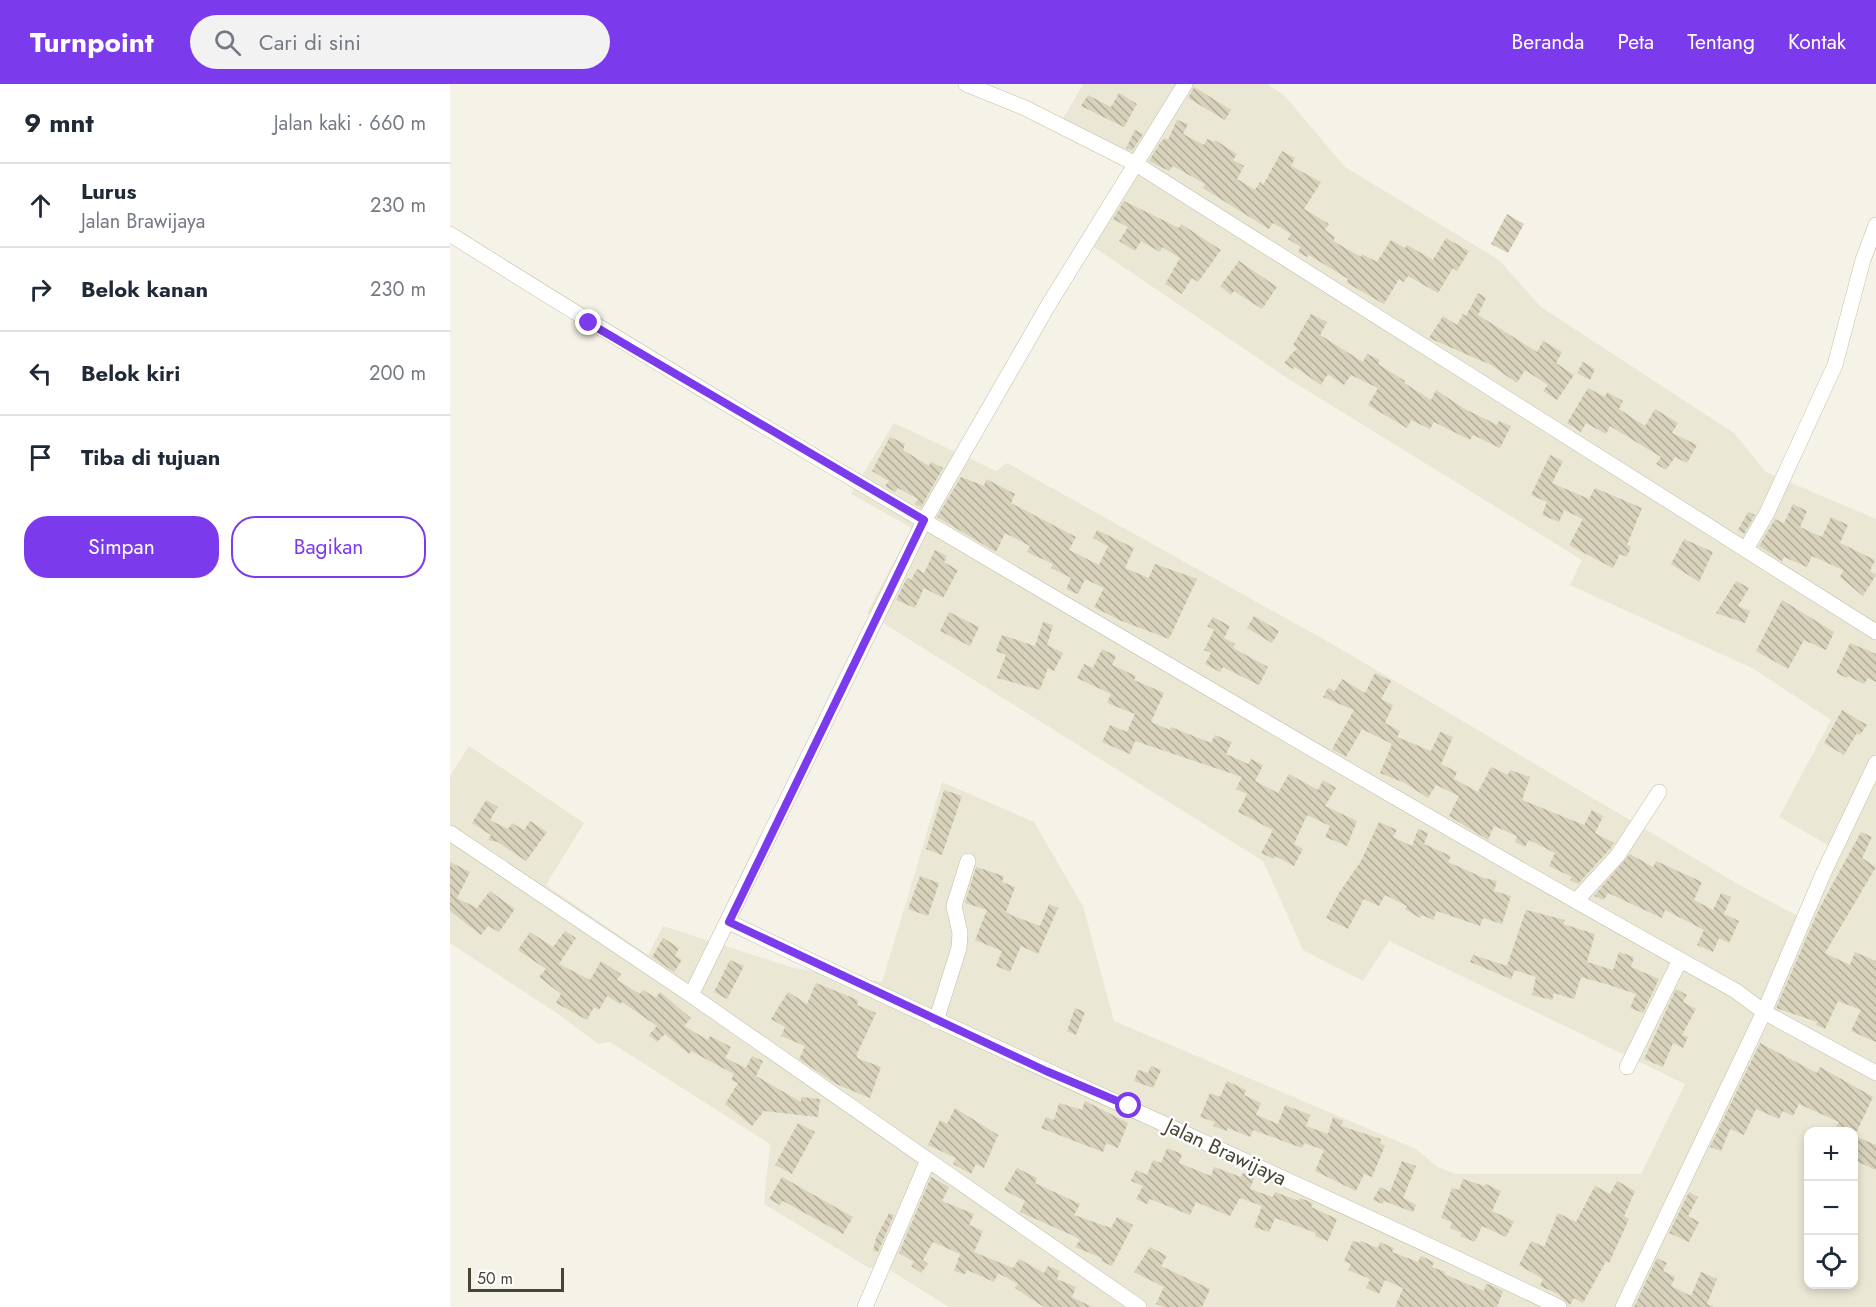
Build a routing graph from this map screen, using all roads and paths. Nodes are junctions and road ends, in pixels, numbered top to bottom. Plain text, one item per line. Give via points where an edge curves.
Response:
1 (966, 84) edge
2 (1185, 84) edge
3 (1136, 164) junction
4 (1876, 225) edge
5 (450, 234) edge
6 (924, 520) junction
7 (1746, 549) junction
8 (1876, 632) edge
9 (1876, 763) edge
10 (1659, 792) dead end
11 (450, 833) edge
12 (968, 861) dead end
13 (1576, 901) junction
14 (729, 922) junction
15 (1680, 960) junction
16 (691, 995) junction
17 (1764, 1012) junction
18 (936, 1021) junction
19 (1627, 1067) dead end
20 (1876, 1073) edge
21 (928, 1160) junction
22 (865, 1307) edge
23 (1139, 1307) edge
24 (1559, 1307) edge
25 (1623, 1307) edge

1 - 3 street via 1025,108
2 - 3 street
3 - 6 street via 1049,304
3 - 7 street
4 - 7 street via 1835,365 1767,513
5 - 6 street via 599,329
6 - 13 street
6 - 14 street
7 - 8 street
9 - 17 street
10 - 13 street via 1618,855
11 - 16 street
12 - 18 street via 954,906 959,948
13 - 15 street
14 - 16 street
14 - 18 street, Jalan Brawijaya
15 - 17 street via 1736,991
15 - 19 street
16 - 21 street
17 - 20 street
17 - 25 street
18 - 24 street, Jalan Brawijaya via 1129,1106
21 - 22 street
21 - 23 street

